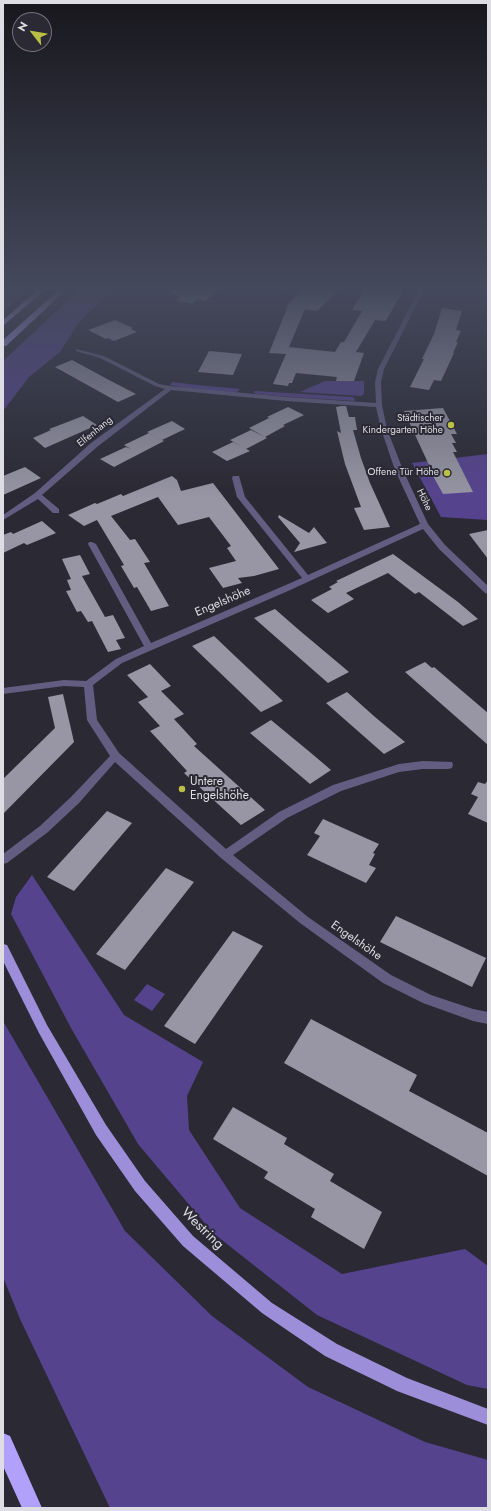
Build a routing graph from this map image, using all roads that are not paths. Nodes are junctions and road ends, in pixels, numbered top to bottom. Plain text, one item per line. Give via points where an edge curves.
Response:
1 (103, 358) edge
2 (387, 358) edge
3 (170, 388) junction
4 (379, 405) junction
5 (236, 478) dead end
6 (38, 495) junction
7 (56, 511) dead end
8 (3, 518) edge
9 (424, 525) junction
10 (92, 544) dead end
11 (307, 579) junction
12 (488, 591) edge
13 (149, 646) junction
14 (88, 684) junction
15 (3, 691) edge
16 (115, 756) junction
17 (448, 765) dead end
18 (225, 855) junction
19 (3, 860) edge
20 (3, 949) edge
21 (488, 1018) edge
22 (488, 1417) edge
23 (3, 1443) edge
24 (32, 1508) edge

1 - 3 street via 157,385
2 - 4 street, Höhe via 378,382
3 - 4 street
3 - 6 street, Elfenhang via 94,445
4 - 9 street, Höhe via 384,429 399,470
5 - 11 street via 241,498
6 - 7 street
6 - 8 street, Elfenhang
9 - 11 street, Engelshöhe
9 - 12 street, Höhe via 442,547
10 - 13 street
11 - 13 street, Engelshöhe
13 - 14 street, Engelshöhe via 119,661
14 - 15 street
14 - 16 street, Engelshöhe via 92,720
16 - 18 street, Engelshöhe
16 - 19 street via 75,800 44,829
17 - 18 street via 399,768 337,788 283,815
18 - 21 street, Engelshöhe via 304,920 387,979 427,999 473,1016
20 - 22 main road, Westring via 43,1029 101,1130 140,1186 188,1241 267,1308 331,1350 403,1385
23 - 24 highway

